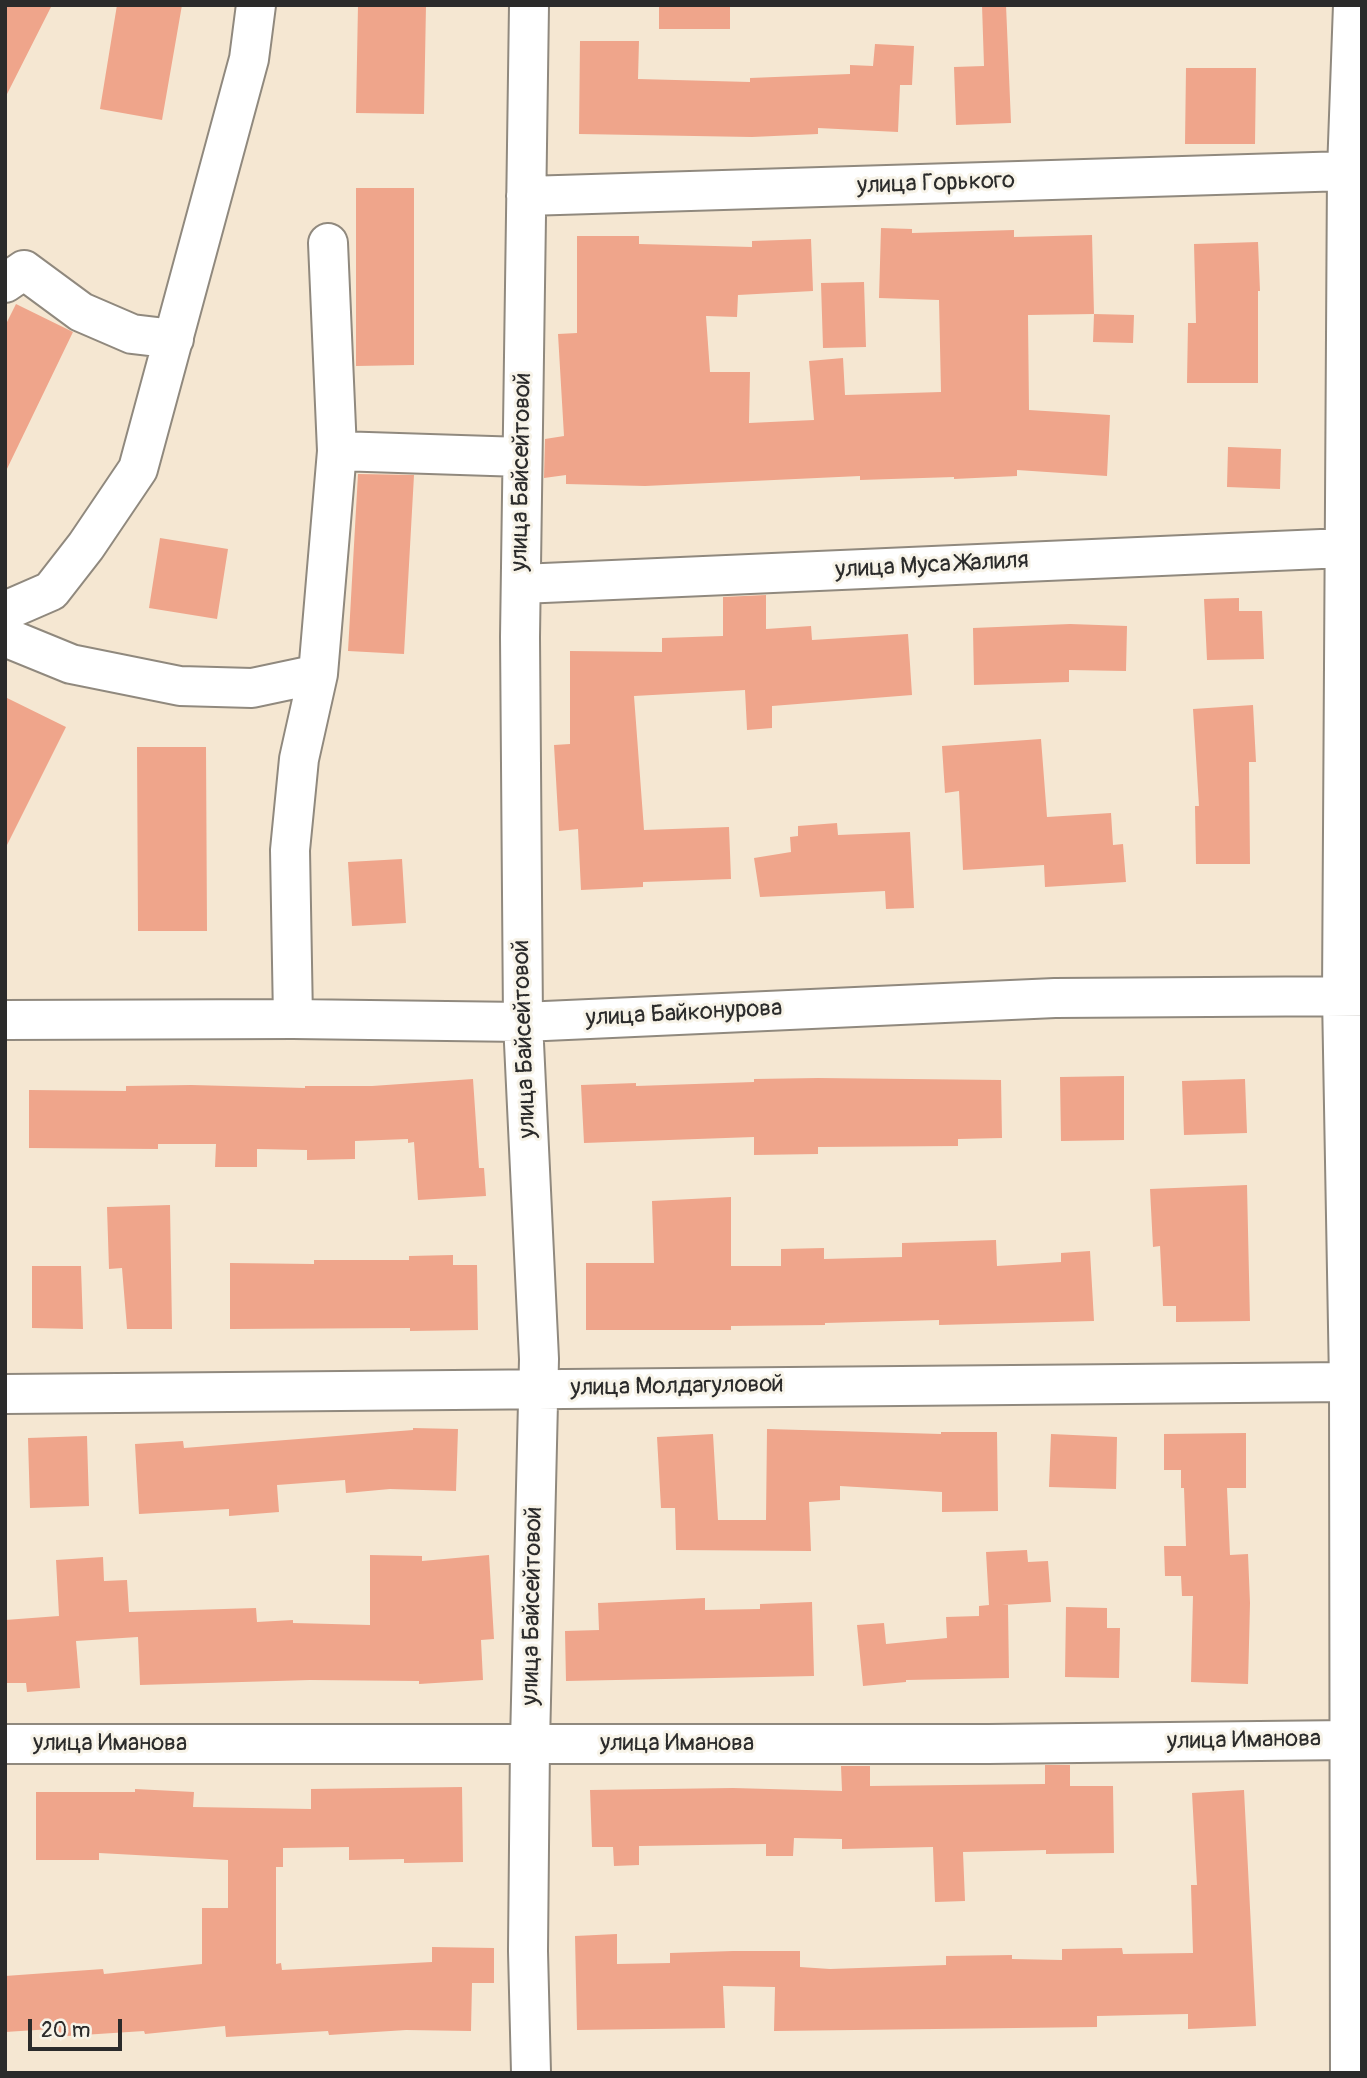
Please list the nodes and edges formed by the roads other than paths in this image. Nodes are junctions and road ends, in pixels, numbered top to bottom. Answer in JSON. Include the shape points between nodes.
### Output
{"nodes":[{"id":1,"x":256,"y":5,"type":"edge"},
{"id":2,"x":529,"y":5,"type":"edge"},
{"id":3,"x":1353,"y":5,"type":"edge"},
{"id":4,"x":1347,"y":171,"type":"junction"},
{"id":5,"x":526,"y":197,"type":"junction"},
{"id":6,"x":328,"y":243,"type":"dead end"},
{"id":7,"x":12,"y":271,"type":"edge"},
{"id":8,"x":174,"y":340,"type":"junction"},
{"id":9,"x":337,"y":451,"type":"junction"},
{"id":10,"x":522,"y":457,"type":"junction"},
{"id":11,"x":1343,"y":548,"type":"junction"},
{"id":12,"x":521,"y":584,"type":"junction"},
{"id":13,"x":5,"y":611,"type":"edge"},
{"id":14,"x":5,"y":637,"type":"edge"},
{"id":15,"x":318,"y":674,"type":"junction"},
{"id":16,"x":1352,"y":996,"type":"edge"},
{"id":17,"x":293,"y":1019,"type":"junction"},
{"id":18,"x":5,"y":1020,"type":"edge"},
{"id":19,"x":523,"y":1022,"type":"junction"},
{"id":20,"x":1349,"y":1382,"type":"junction"},
{"id":21,"x":537,"y":1388,"type":"junction"},
{"id":22,"x":5,"y":1394,"type":"edge"},
{"id":23,"x":1350,"y":1740,"type":"junction"},
{"id":24,"x":5,"y":1744,"type":"edge"},
{"id":25,"x":530,"y":1744,"type":"junction"},
{"id":26,"x":531,"y":2073,"type":"edge"},
{"id":27,"x":1350,"y":2073,"type":"edge"}],
"edges":[{"from":1,"to":8,"type":"street","via":[[248,59]]},
{"from":2,"to":5,"type":"street","name":"улица Байсейтовой"},
{"from":3,"to":4,"type":"street"},
{"from":4,"to":5,"type":"street","name":"улица Горького"},
{"from":4,"to":11,"type":"street"},
{"from":5,"to":10,"type":"street","name":"улица Байсейтовой"},
{"from":6,"to":9,"type":"street"},
{"from":7,"to":8,"type":"street","via":[[81,312],[132,334]]},
{"from":8,"to":13,"type":"street","via":[[138,469],[51,591]]},
{"from":9,"to":10,"type":"street"},
{"from":9,"to":15,"type":"street"},
{"from":10,"to":12,"type":"street","name":"улица Байсейтовой"},
{"from":11,"to":12,"type":"street","name":"улица Муса Жалиля"},
{"from":11,"to":16,"type":"street"},
{"from":12,"to":19,"type":"street","name":"улица Байсейтовой"},
{"from":14,"to":15,"type":"street","via":[[71,664],[180,686],[253,688]]},
{"from":15,"to":17,"type":"street","via":[[299,759],[290,850]]},
{"from":16,"to":19,"type":"street","name":"улица Байконурова","via":[[1055,998]]},
{"from":16,"to":20,"type":"street"},
{"from":17,"to":18,"type":"street","name":"улица Байконурова"},
{"from":17,"to":19,"type":"street","name":"улица Байконурова"},
{"from":19,"to":21,"type":"street","name":"улица Байсейтовой"},
{"from":20,"to":21,"type":"street","name":"улица Молдагуловой"},
{"from":20,"to":23,"type":"street"},
{"from":21,"to":22,"type":"street","name":"улица Молдагуловой"},
{"from":21,"to":25,"type":"street","name":"улица Байсейтовой"},
{"from":23,"to":25,"type":"street","name":"улица Иманова"},
{"from":23,"to":27,"type":"street"},
{"from":24,"to":25,"type":"street","name":"улица Иманова"},
{"from":25,"to":26,"type":"street","name":"улица Байсейтовой"}]}
